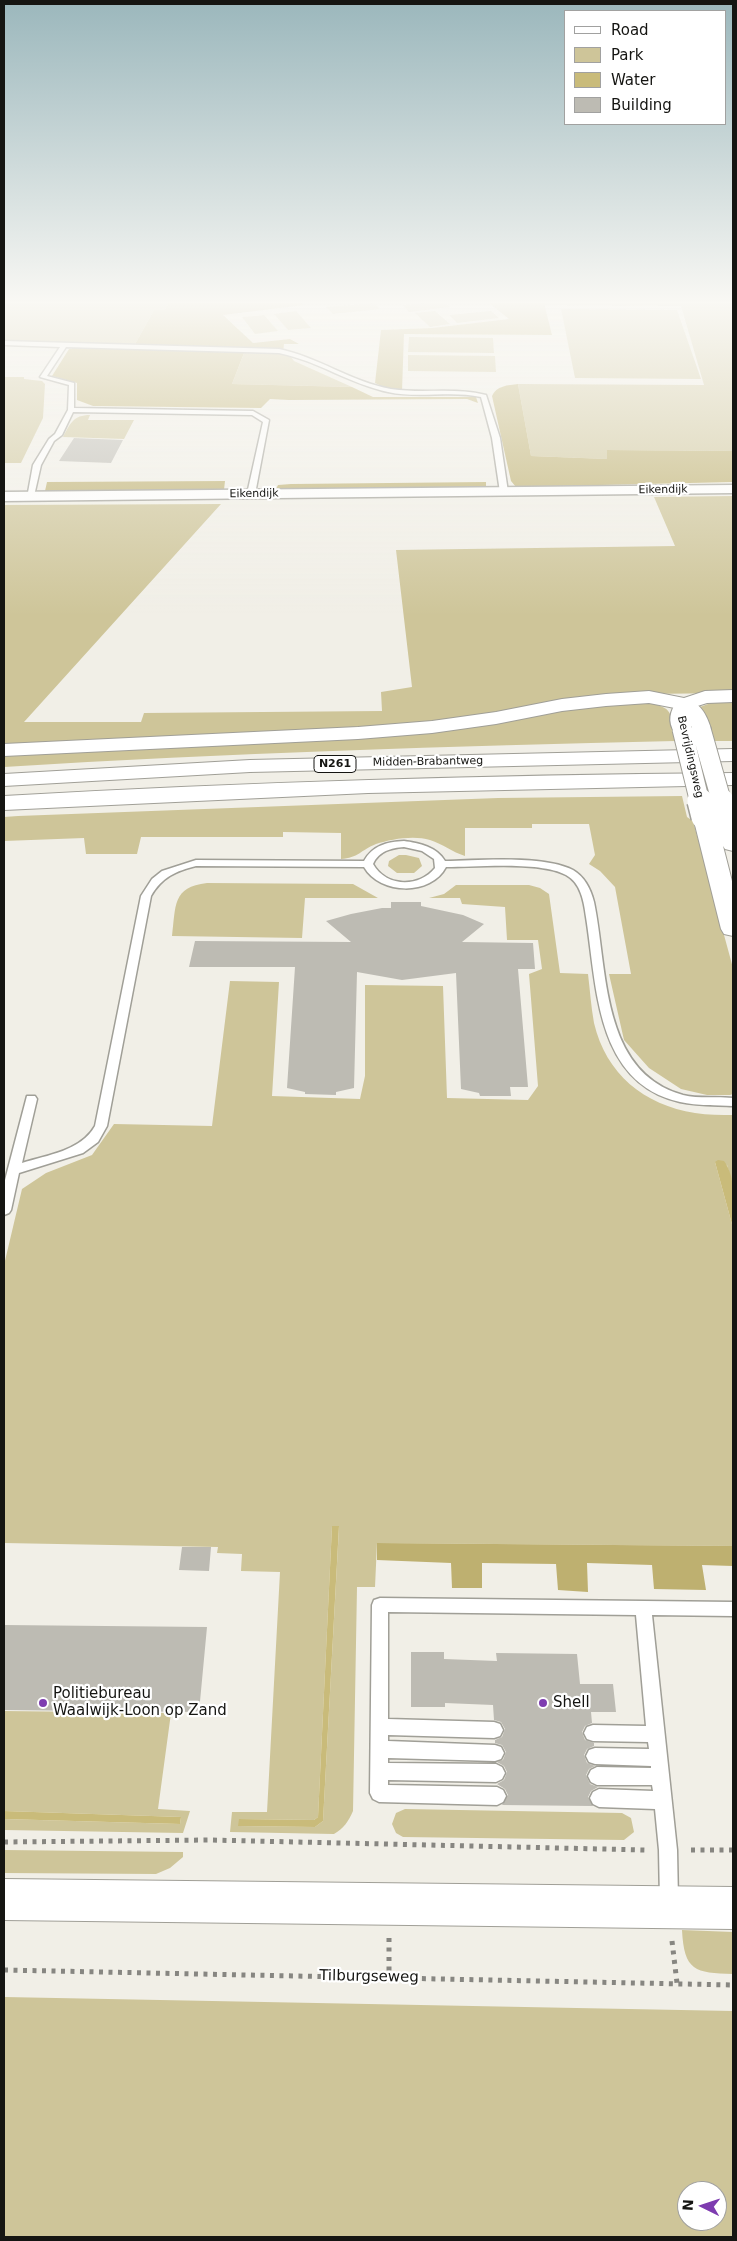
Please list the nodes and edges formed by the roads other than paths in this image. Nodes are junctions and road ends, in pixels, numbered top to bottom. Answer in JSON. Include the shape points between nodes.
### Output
{"nodes":[{"id":1,"x":487,"y":408,"type":"edge"},
{"id":2,"x":71,"y":410,"type":"joint"},
{"id":3,"x":733,"y":489,"type":"edge"},
{"id":4,"x":504,"y":492,"type":"junction"},
{"id":5,"x":251,"y":494,"type":"junction"},
{"id":6,"x":30,"y":496,"type":"junction"},
{"id":7,"x":4,"y":497,"type":"edge"},
{"id":8,"x":733,"y":696,"type":"edge"},
{"id":9,"x":685,"y":704,"type":"junction"},
{"id":10,"x":4,"y":750,"type":"edge"},
{"id":11,"x":733,"y":755,"type":"edge"},
{"id":12,"x":733,"y":779,"type":"edge"},
{"id":13,"x":4,"y":780,"type":"edge"},
{"id":14,"x":604,"y":780,"type":"junction"},
{"id":15,"x":733,"y":794,"type":"edge"},
{"id":16,"x":4,"y":803,"type":"edge"},
{"id":17,"x":715,"y":818,"type":"junction"},
{"id":18,"x":733,"y":844,"type":"edge"},
{"id":19,"x":368,"y":864,"type":"junction"},
{"id":20,"x":440,"y":864,"type":"junction"},
{"id":21,"x":733,"y":929,"type":"edge"},
{"id":22,"x":31,"y":1099,"type":"dead end"},
{"id":23,"x":733,"y":1102,"type":"edge"},
{"id":24,"x":14,"y":1170,"type":"junction"},
{"id":25,"x":4,"y":1210,"type":"edge"},
{"id":26,"x":643,"y":1608,"type":"junction"},
{"id":27,"x":733,"y":1609,"type":"edge"},
{"id":28,"x":379,"y":1727,"type":"junction"},
{"id":29,"x":494,"y":1730,"type":"dead end"},
{"id":30,"x":593,"y":1733,"type":"dead end"},
{"id":31,"x":656,"y":1734,"type":"junction"},
{"id":32,"x":379,"y":1749,"type":"junction"},
{"id":33,"x":495,"y":1753,"type":"dead end"},
{"id":34,"x":595,"y":1756,"type":"dead end"},
{"id":35,"x":658,"y":1758,"type":"junction"},
{"id":36,"x":379,"y":1771,"type":"junction"},
{"id":37,"x":496,"y":1773,"type":"dead end"},
{"id":38,"x":597,"y":1776,"type":"dead end"},
{"id":39,"x":660,"y":1777,"type":"junction"},
{"id":40,"x":498,"y":1796,"type":"dead end"},
{"id":41,"x":599,"y":1798,"type":"dead end"},
{"id":42,"x":663,"y":1800,"type":"junction"},
{"id":43,"x":4,"y":1899,"type":"edge"},
{"id":44,"x":669,"y":1908,"type":"junction"},
{"id":45,"x":733,"y":1908,"type":"edge"}],
"edges":[{"from":1,"to":4,"type":"lane","via":[[496,438]]},
{"from":2,"to":5,"type":"lane","via":[[253,413],[267,421]]},
{"from":2,"to":6,"type":"lane","via":[[37,464]]},
{"from":3,"to":4,"type":"street","name":"Eikendijk"},
{"from":4,"to":5,"type":"street","name":"Eikendijk"},
{"from":5,"to":6,"type":"street","name":"Eikendijk"},
{"from":6,"to":7,"type":"street","name":"Eikendijk"},
{"from":8,"to":9,"type":"main road","via":[[705,697]]},
{"from":9,"to":10,"type":"main road","via":[[649,697],[562,705],[496,718],[403,730]]},
{"from":9,"to":17,"type":"main road","name":"Bevrijdingsweg","bridge":true,"via":[[679,717],[692,728]]},
{"from":11,"to":13,"type":"main road","name":"Midden-Brabantweg","number":"N261","via":[[250,766]]},
{"from":12,"to":14,"type":"main road","name":"Midden-Brabantweg","number":"N261"},
{"from":14,"to":15,"type":"main road","number":"N261","via":[[684,793]]},
{"from":14,"to":16,"type":"main road","name":"Midden-Brabantweg","number":"N261","via":[[245,791]]},
{"from":17,"to":18,"type":"main road","name":"Bevrijdingsweg"},
{"from":17,"to":21,"type":"main road","name":"Bevrijdingsweg"},
{"from":19,"to":20,"type":"lane","via":[[375,852],[383,847],[404,844],[433,852]]},
{"from":19,"to":20,"type":"lane","via":[[375,876],[383,881],[405,885],[426,881],[439,870]]},
{"from":19,"to":24,"type":"lane","via":[[196,863],[171,869],[153,882],[146,896],[101,1126],[94,1139],[78,1150]]},
{"from":20,"to":23,"type":"lane","via":[[532,865],[556,868],[575,875],[587,891],[605,1007],[613,1038],[625,1061],[658,1090],[681,1098]]},
{"from":22,"to":24,"type":"lane"},
{"from":24,"to":25,"type":"lane"},
{"from":26,"to":27,"type":"lane"},
{"from":26,"to":28,"type":"lane","via":[[380,1605]]},
{"from":26,"to":31,"type":"lane"},
{"from":28,"to":29,"type":"lane"},
{"from":28,"to":32,"type":"lane"},
{"from":30,"to":31,"type":"lane"},
{"from":31,"to":35,"type":"lane"},
{"from":32,"to":33,"type":"lane"},
{"from":32,"to":36,"type":"lane"},
{"from":34,"to":35,"type":"lane"},
{"from":35,"to":39,"type":"lane"},
{"from":36,"to":37,"type":"lane"},
{"from":36,"to":40,"type":"lane","via":[[379,1793]]},
{"from":38,"to":39,"type":"lane"},
{"from":39,"to":42,"type":"lane"},
{"from":41,"to":42,"type":"lane"},
{"from":42,"to":44,"type":"lane"},
{"from":43,"to":44,"type":"main road"},
{"from":44,"to":45,"type":"main road"}]}
